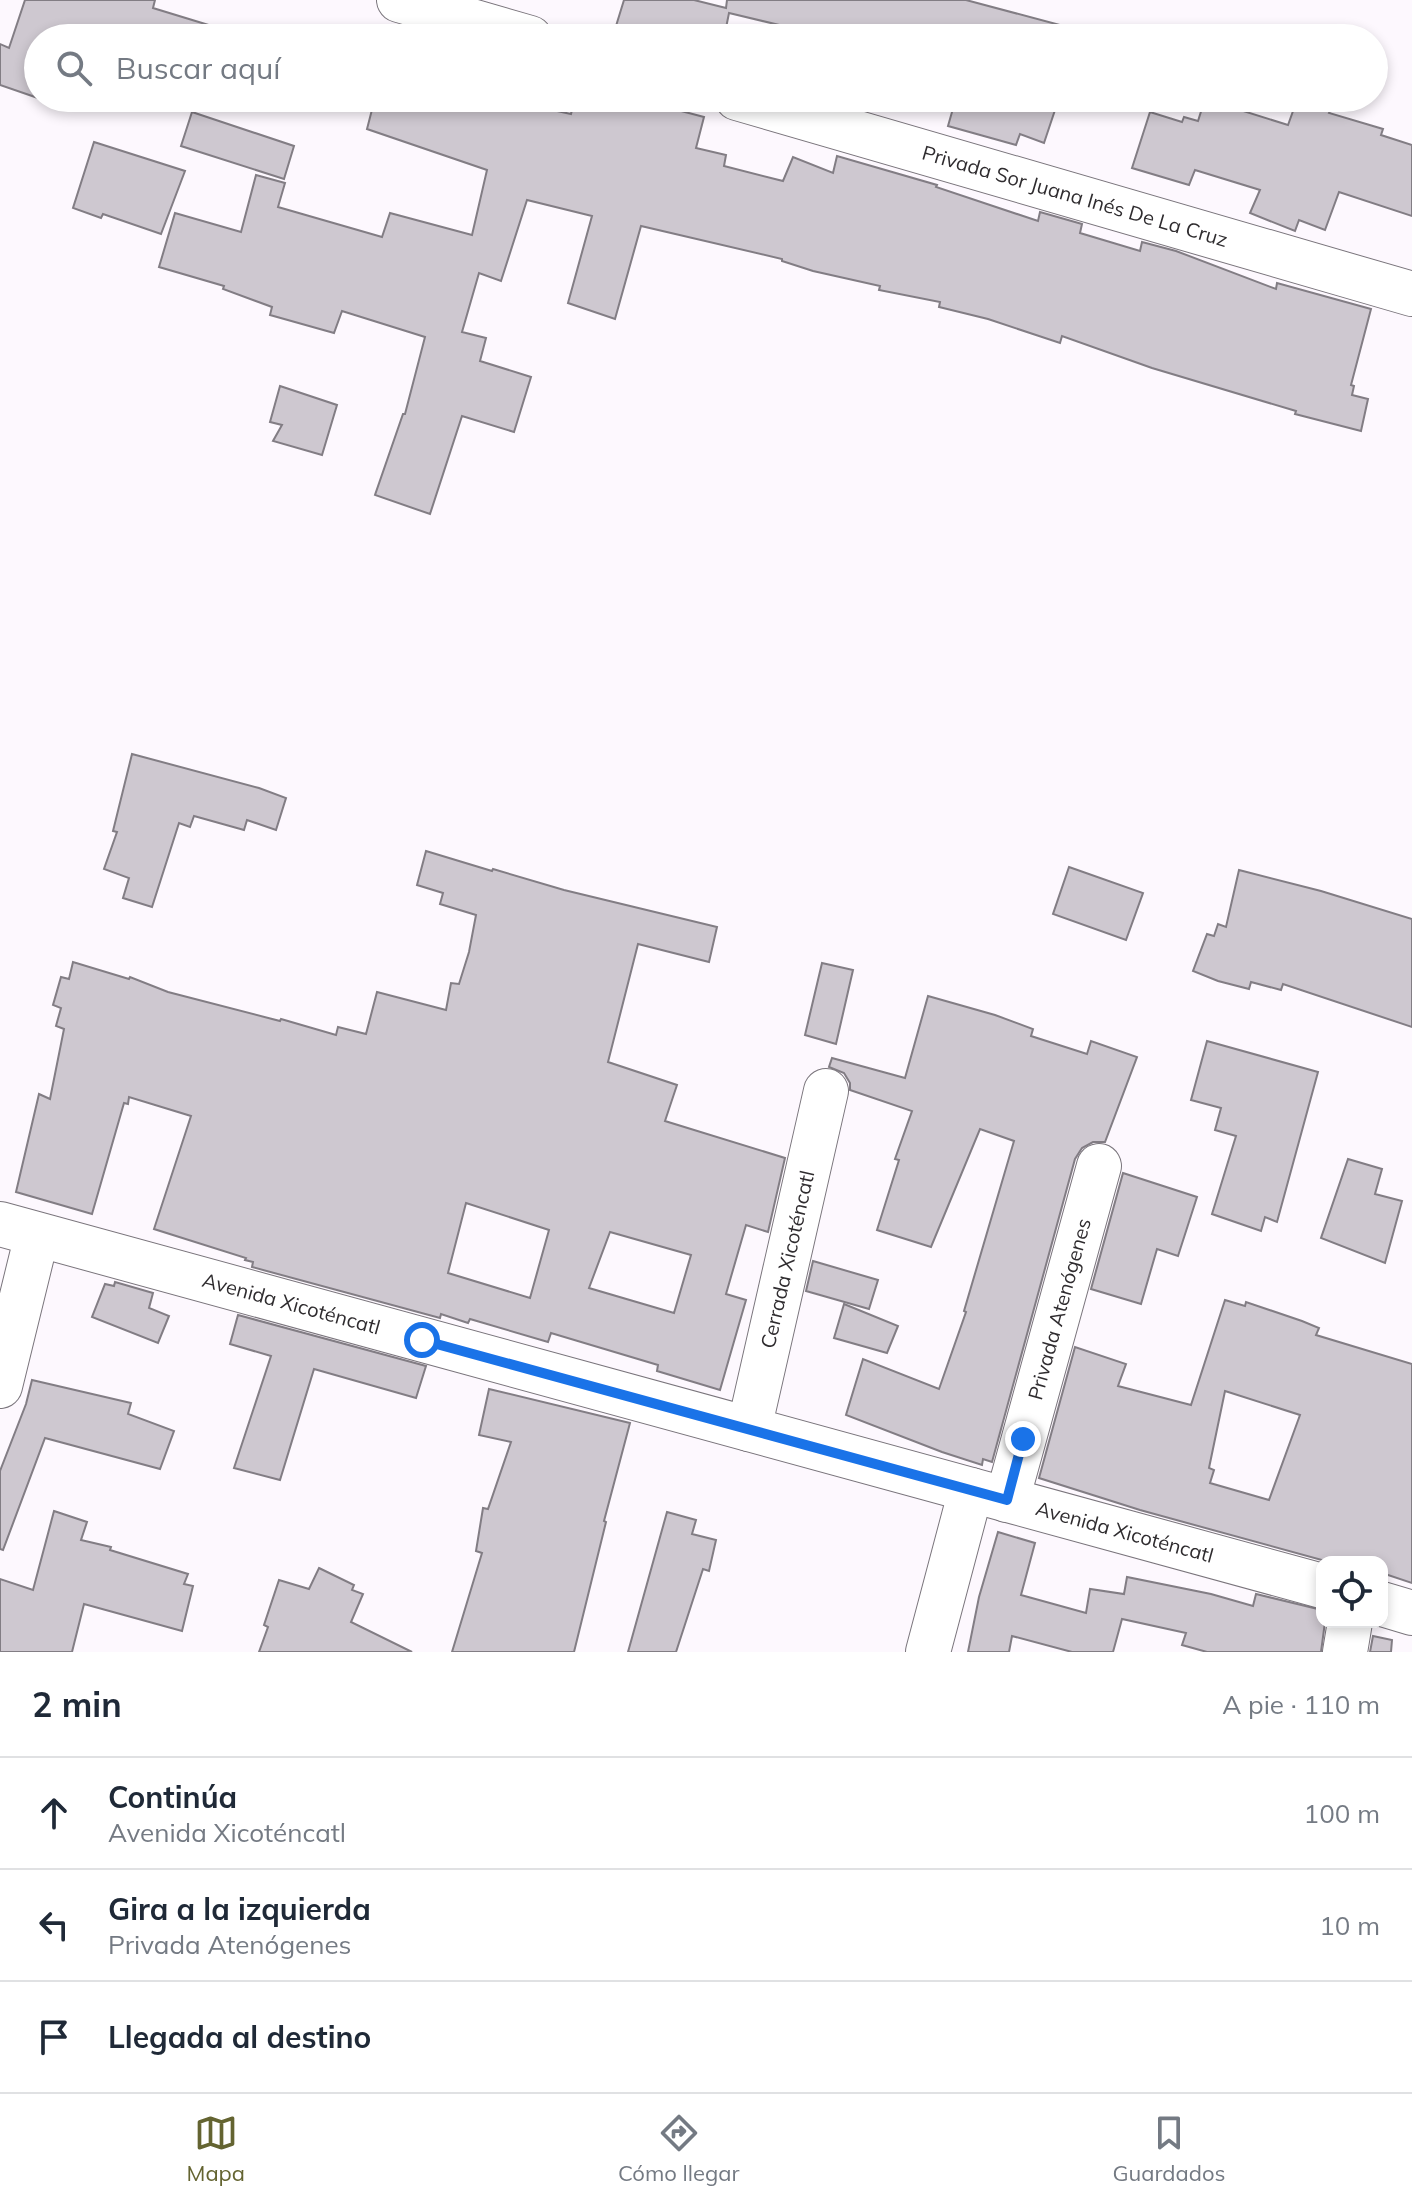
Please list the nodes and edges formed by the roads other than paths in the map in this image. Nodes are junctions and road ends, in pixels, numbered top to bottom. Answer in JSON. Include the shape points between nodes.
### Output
{"nodes":[{"id":1,"x":399,"y":0,"type":"edge"},
{"id":2,"x":482,"y":24,"type":"edge"},
{"id":3,"x":785,"y":112,"type":"edge"},
{"id":4,"x":1412,"y":294,"type":"edge"},
{"id":5,"x":826,"y":1091,"type":"dead end"},
{"id":6,"x":1099,"y":1166,"type":"dead end"},
{"id":7,"x":18,"y":1230,"type":"edge"},
{"id":8,"x":0,"y":1386,"type":"edge"},
{"id":9,"x":749,"y":1429,"type":"junction"},
{"id":10,"x":989,"y":1495,"type":"junction"},
{"id":11,"x":1316,"y":1584,"type":"edge"},
{"id":12,"x":1388,"y":1606,"type":"edge"},
{"id":13,"x":1412,"y":1613,"type":"edge"},
{"id":14,"x":1349,"y":1628,"type":"edge"},
{"id":15,"x":928,"y":1652,"type":"edge"},
{"id":16,"x":1345,"y":1652,"type":"edge"}],
"edges":[{"from":1,"to":2,"type":"street"},
{"from":3,"to":4,"type":"street","name":"Privada Sor Juana Inés De La Cruz"},
{"from":5,"to":9,"type":"street","name":"Cerrada Xicoténcatl"},
{"from":6,"to":10,"type":"street","name":"Privada Atenógenes"},
{"from":7,"to":8,"type":"street"},
{"from":7,"to":9,"type":"street","name":"Avenida Xicoténcatl"},
{"from":9,"to":10,"type":"street","name":"Avenida Xicoténcatl"},
{"from":10,"to":11,"type":"street","name":"Avenida Xicoténcatl"},
{"from":10,"to":15,"type":"street","name":"Privada Atenógenes"},
{"from":12,"to":13,"type":"street"},
{"from":14,"to":16,"type":"street"}]}
